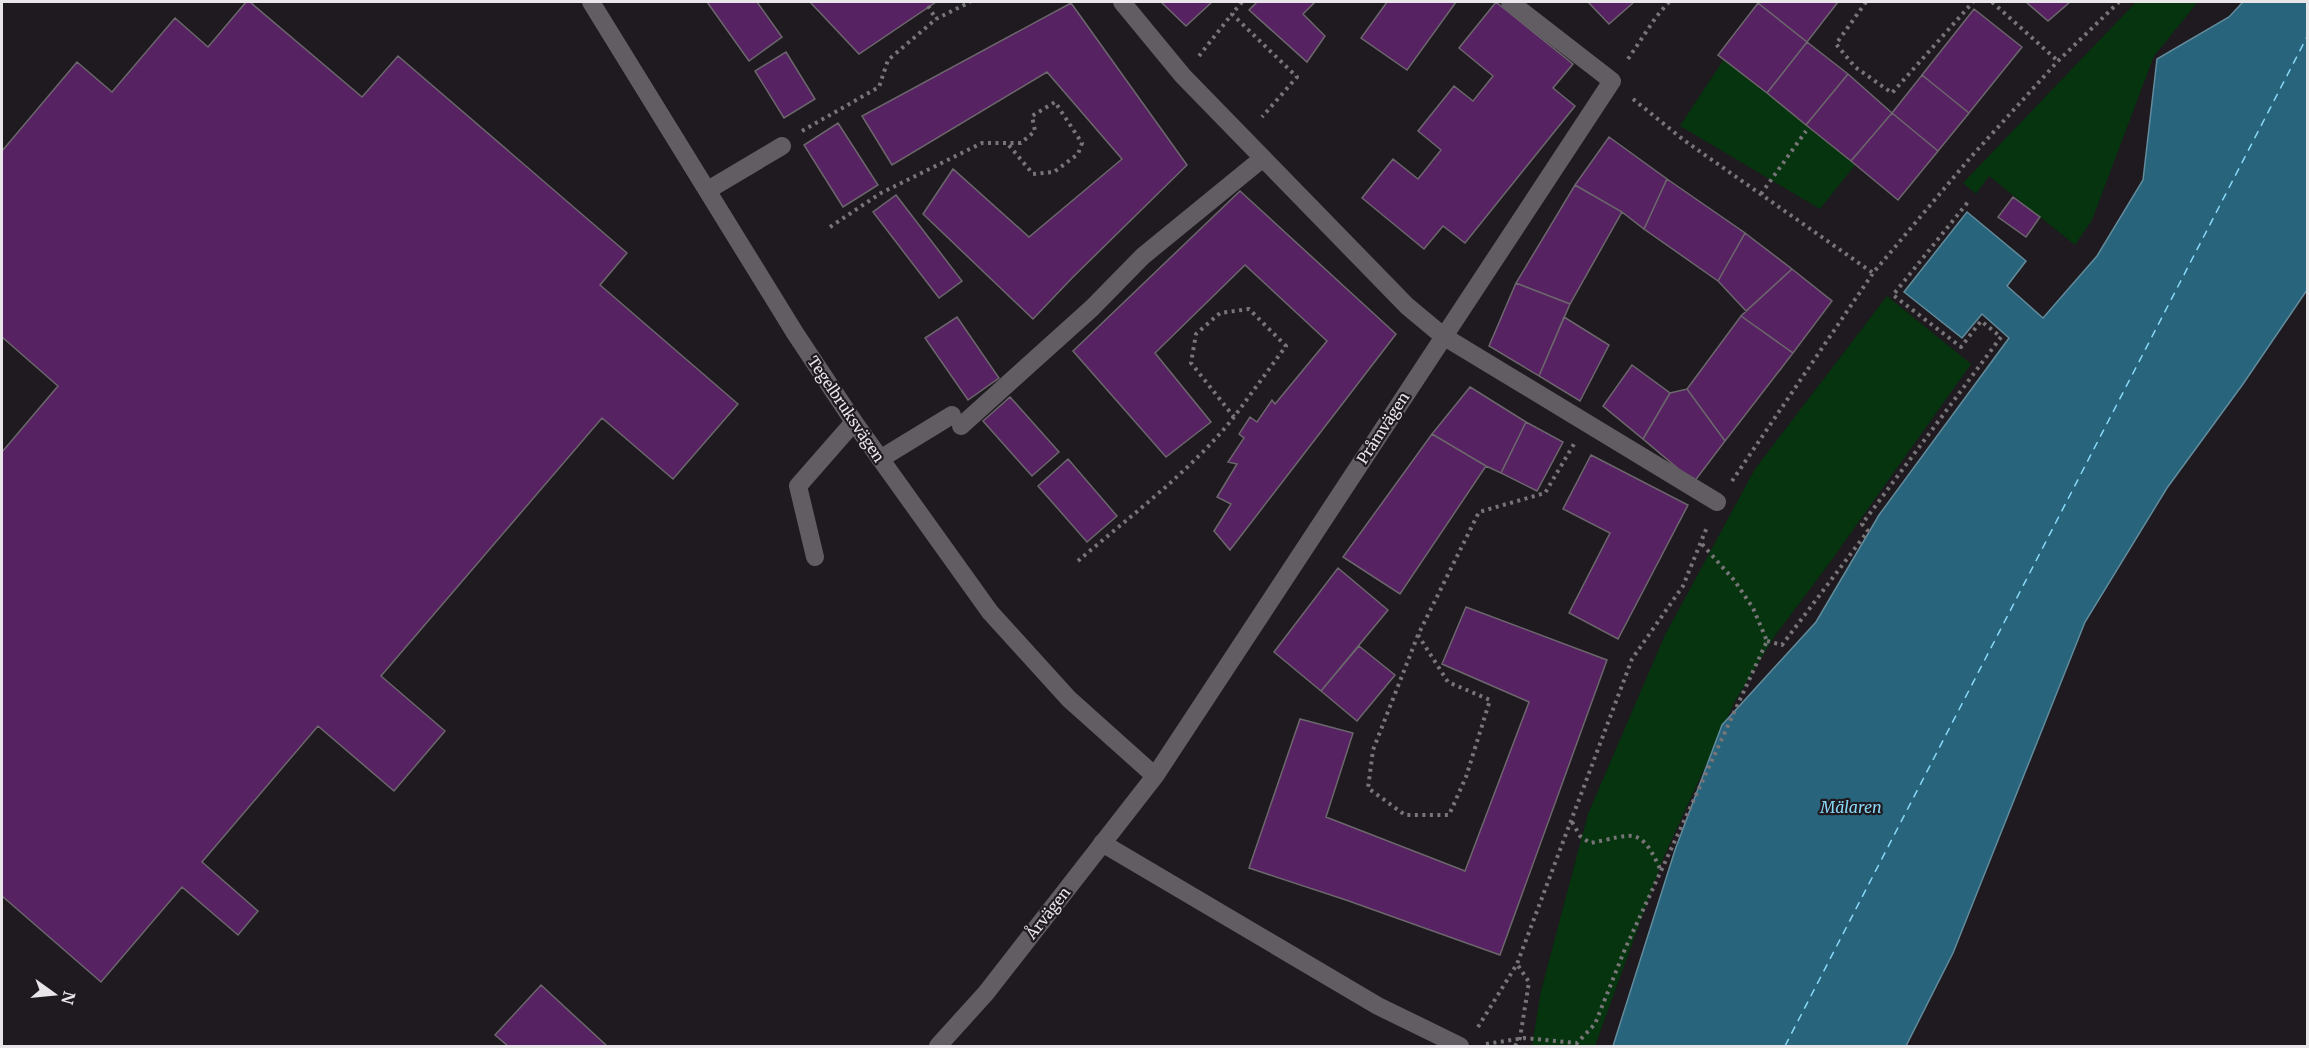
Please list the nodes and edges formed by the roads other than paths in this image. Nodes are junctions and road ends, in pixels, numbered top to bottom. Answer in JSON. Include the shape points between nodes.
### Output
{"nodes":[{"id":1,"x":591,"y":2,"type":"edge"},
{"id":2,"x":1122,"y":2,"type":"edge"},
{"id":3,"x":1509,"y":2,"type":"edge"},
{"id":4,"x":782,"y":146,"type":"road end"},
{"id":5,"x":1263,"y":158,"type":"junction"},
{"id":6,"x":708,"y":190,"type":"junction"},
{"id":7,"x":1443,"y":336,"type":"junction"},
{"id":8,"x":854,"y":422,"type":"junction"},
{"id":9,"x":880,"y":459,"type":"junction"},
{"id":10,"x":1717,"y":502,"type":"road end"},
{"id":11,"x":815,"y":557,"type":"dead end"},
{"id":12,"x":1155,"y":776,"type":"junction"},
{"id":13,"x":1102,"y":843,"type":"junction"},
{"id":14,"x":938,"y":1047,"type":"edge"},
{"id":15,"x":1460,"y":1047,"type":"edge"}],
"edges":[{"from":1,"to":6,"type":"street","name":"Tegelbruksvägen"},
{"from":2,"to":5,"type":"street","via":[[1183,76]]},
{"from":3,"to":7,"type":"street","name":"Pråmvägen","via":[[1611,81]]},
{"from":4,"to":6,"type":"street"},
{"from":5,"to":7,"type":"street","via":[[1407,306]]},
{"from":5,"to":9,"type":"street","via":[[1143,256],[1092,308],[956,421]]},
{"from":6,"to":8,"type":"street","name":"Tegelbruksvägen"},
{"from":7,"to":10,"type":"street"},
{"from":7,"to":12,"type":"street","name":"Pråmvägen"},
{"from":8,"to":9,"type":"street","name":"Tegelbruksvägen"},
{"from":8,"to":11,"type":"street","via":[[798,486]]},
{"from":9,"to":12,"type":"street","name":"Tegelbruksvägen","via":[[990,612],[1069,699]]},
{"from":12,"to":13,"type":"street","name":"Årvägen"},
{"from":13,"to":14,"type":"street","name":"Årvägen","via":[[986,993]]},
{"from":13,"to":15,"type":"street","via":[[1378,1006]]}]}
